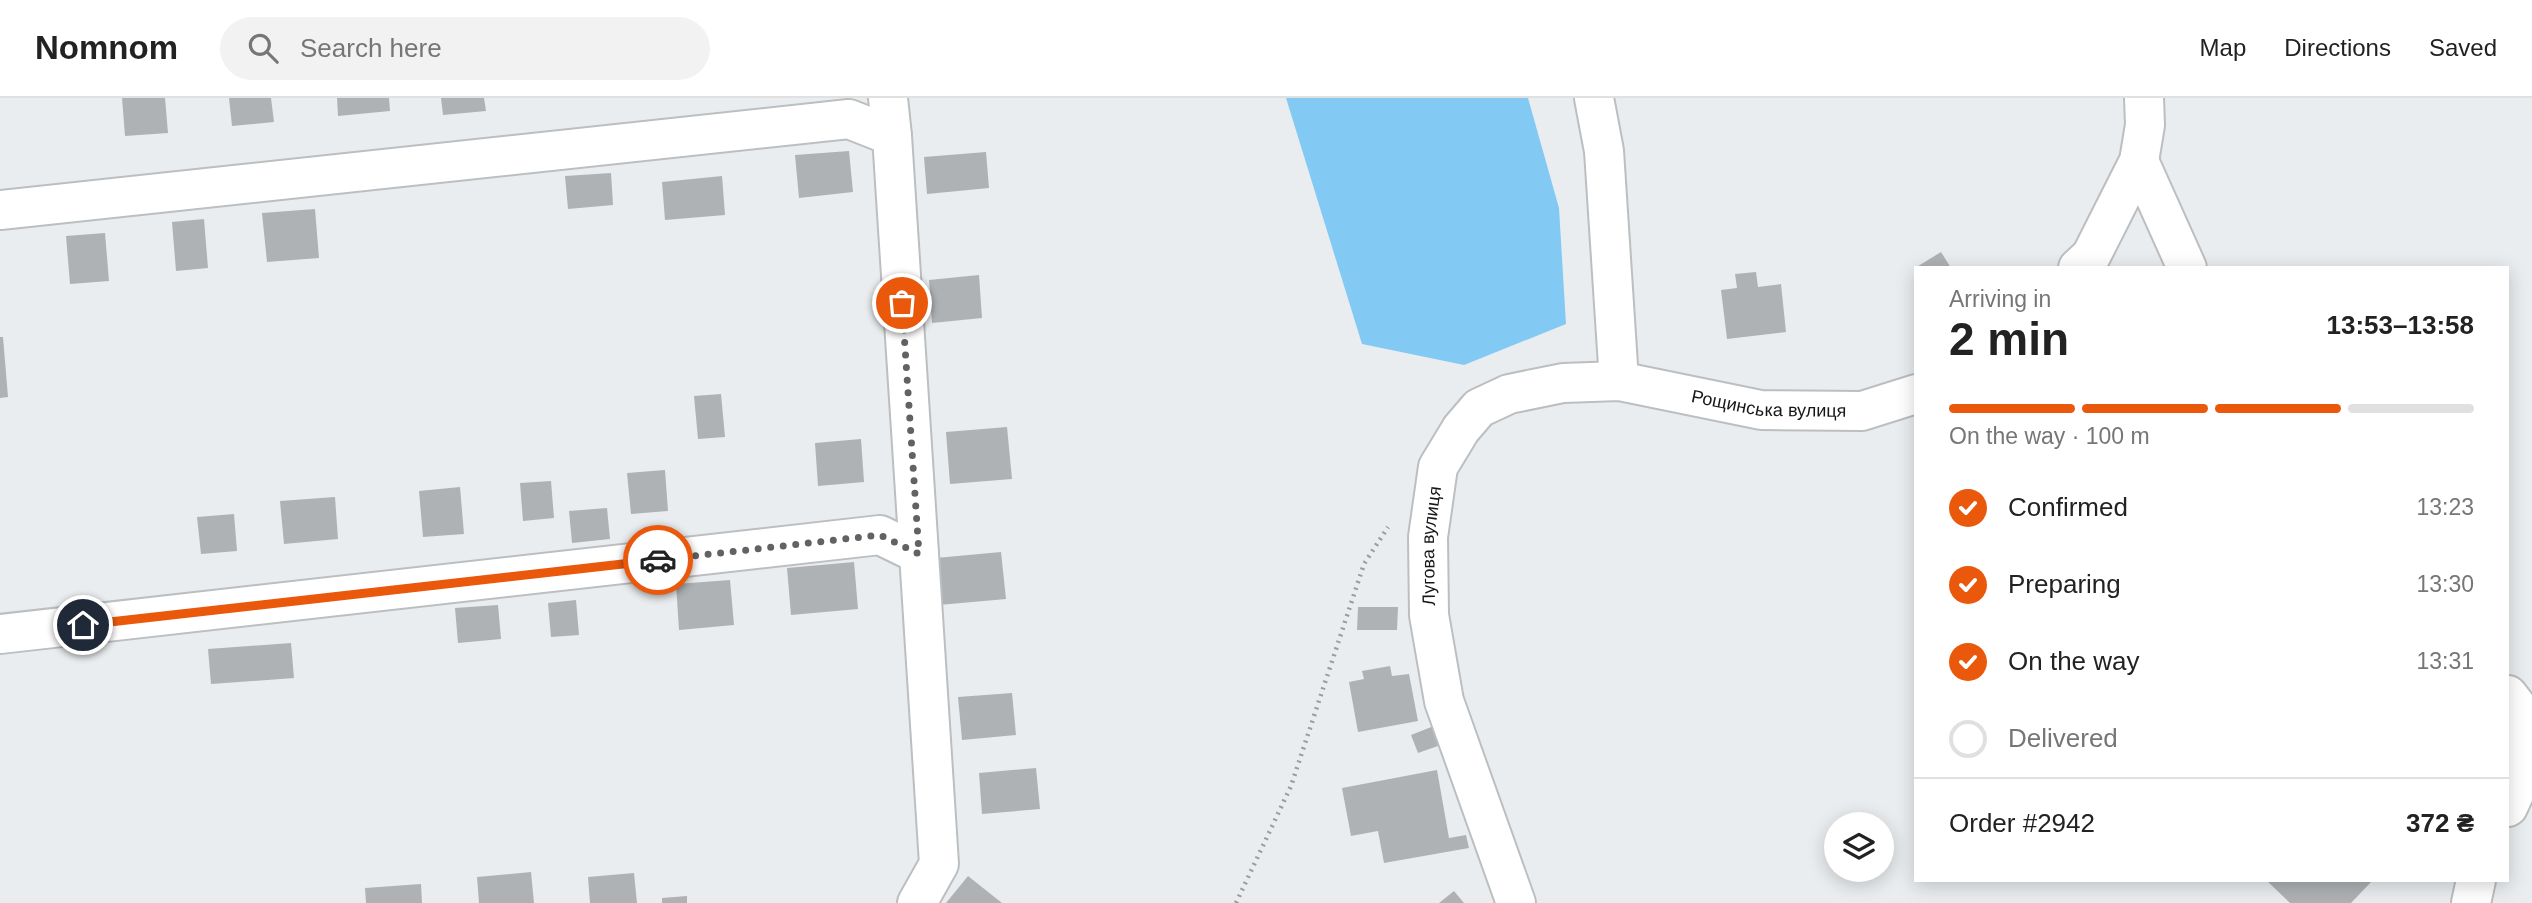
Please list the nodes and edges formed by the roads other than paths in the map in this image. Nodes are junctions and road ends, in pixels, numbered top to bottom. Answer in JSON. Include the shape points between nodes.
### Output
{"nodes":[{"id":1,"x":888,"y":98,"type":"edge"},
{"id":2,"x":1594,"y":98,"type":"edge"},
{"id":3,"x":2144,"y":98,"type":"edge"},
{"id":4,"x":892,"y":136,"type":"junction"},
{"id":5,"x":2139,"y":161,"type":"junction"},
{"id":6,"x":0,"y":210,"type":"edge"},
{"id":7,"x":2080,"y":266,"type":"edge"},
{"id":8,"x":2186,"y":266,"type":"edge"},
{"id":9,"x":1619,"y":381,"type":"junction"},
{"id":10,"x":1914,"y":395,"type":"edge"},
{"id":11,"x":919,"y":554,"type":"junction"},
{"id":12,"x":0,"y":634,"type":"edge"},
{"id":13,"x":2509,"y":696,"type":"edge"},
{"id":14,"x":2509,"y":805,"type":"edge"},
{"id":15,"x":2476,"y":882,"type":"edge"},
{"id":16,"x":917,"y":903,"type":"edge"},
{"id":17,"x":1516,"y":903,"type":"edge"},
{"id":18,"x":2471,"y":903,"type":"edge"}],
"edges":[{"from":1,"to":4,"type":"street"},
{"from":2,"to":9,"type":"street","via":[[1604,151]]},
{"from":3,"to":5,"type":"street"},
{"from":4,"to":6,"type":"street","via":[[849,118]]},
{"from":4,"to":11,"type":"street"},
{"from":5,"to":7,"type":"street","via":[[2091,256]]},
{"from":5,"to":8,"type":"street"},
{"from":9,"to":10,"type":"street","name":"Рощинська вулиця","via":[[1761,410],[1862,411]]},
{"from":9,"to":17,"type":"street","name":"Лугова вулиця","via":[[1550,386],[1509,394],[1479,408],[1438,467],[1428,537],[1429,615],[1444,701]]},
{"from":11,"to":12,"type":"street","via":[[880,535]]},
{"from":11,"to":16,"type":"street","via":[[939,864]]},
{"from":13,"to":14,"type":"street","via":[[2526,719],[2531,741],[2527,768]]},
{"from":15,"to":18,"type":"street"}]}
